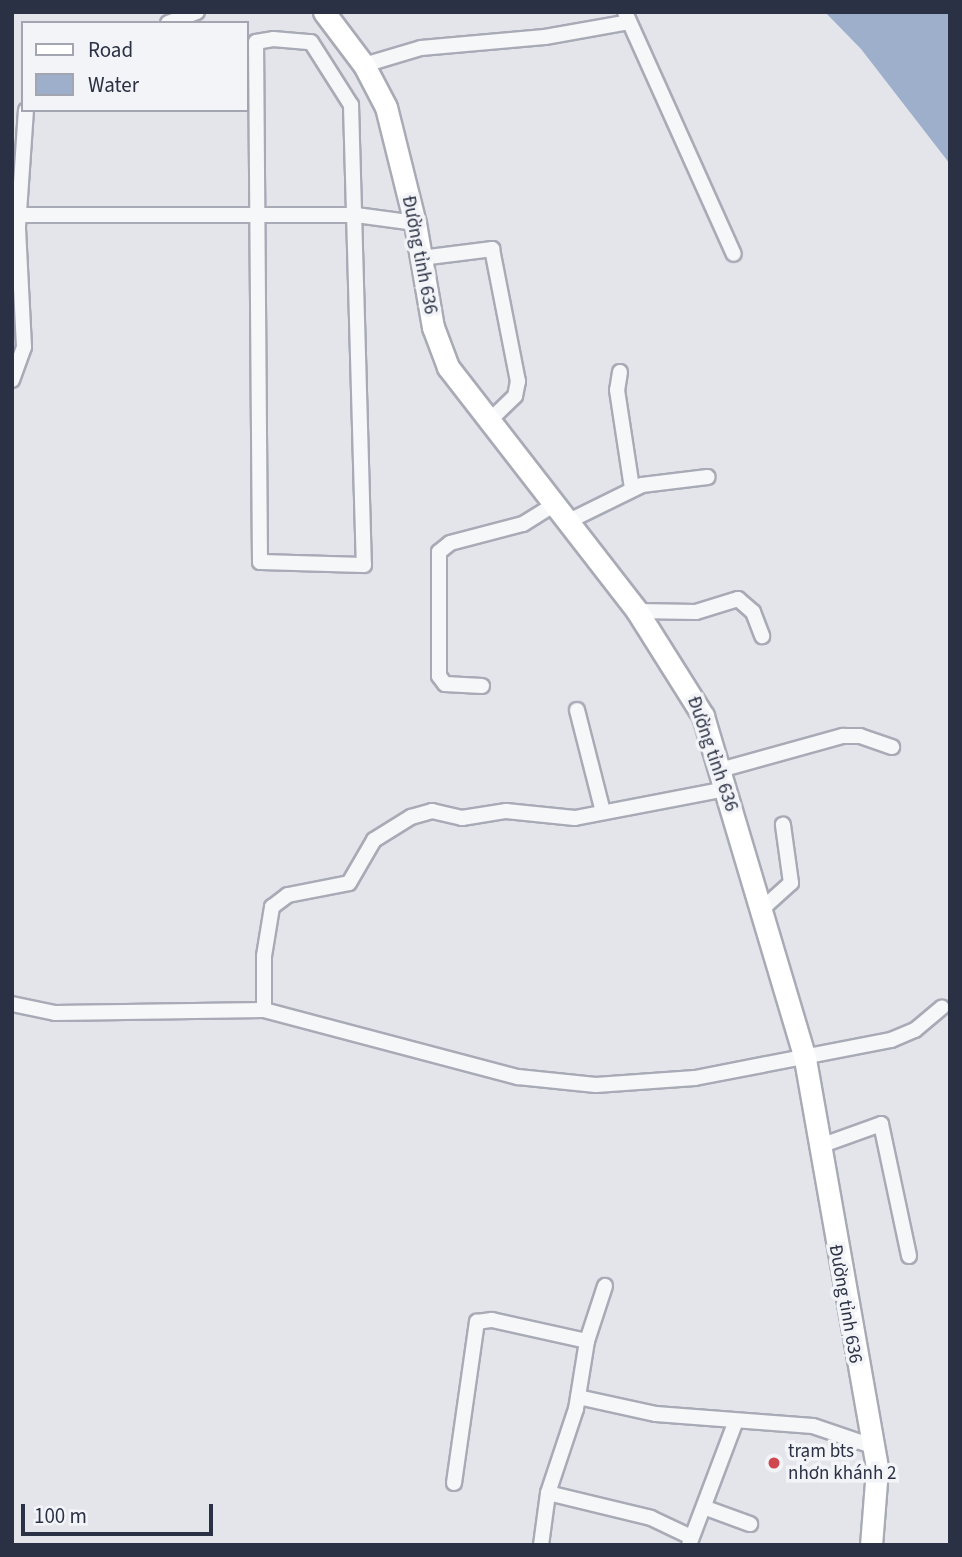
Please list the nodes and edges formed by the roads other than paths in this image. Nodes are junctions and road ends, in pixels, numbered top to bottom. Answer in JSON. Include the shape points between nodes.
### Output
{"nodes":[{"id":1,"x":197,"y":12,"type":"edge"},
{"id":2,"x":324,"y":12,"type":"edge"},
{"id":3,"x":627,"y":17,"type":"edge"},
{"id":4,"x":173,"y":21,"type":"edge"},
{"id":5,"x":364,"y":65,"type":"junction"},
{"id":6,"x":26,"y":112,"type":"edge"},
{"id":7,"x":16,"y":215,"type":"edge"},
{"id":8,"x":256,"y":215,"type":"junction"},
{"id":9,"x":356,"y":215,"type":"junction"},
{"id":10,"x":415,"y":223,"type":"junction"},
{"id":11,"x":734,"y":254,"type":"dead end"},
{"id":12,"x":421,"y":258,"type":"junction"},
{"id":13,"x":620,"y":372,"type":"dead end"},
{"id":14,"x":12,"y":380,"type":"edge"},
{"id":15,"x":489,"y":421,"type":"junction"},
{"id":16,"x":708,"y":477,"type":"dead end"},
{"id":17,"x":632,"y":488,"type":"junction"},
{"id":18,"x":555,"y":503,"type":"junction"},
{"id":19,"x":571,"y":520,"type":"junction"},
{"id":20,"x":638,"y":611,"type":"junction"},
{"id":21,"x":762,"y":636,"type":"dead end"},
{"id":22,"x":482,"y":686,"type":"dead end"},
{"id":23,"x":578,"y":710,"type":"dead end"},
{"id":24,"x":892,"y":747,"type":"dead end"},
{"id":25,"x":723,"y":779,"type":"junction"},
{"id":26,"x":603,"y":812,"type":"junction"},
{"id":27,"x":783,"y":825,"type":"dead end"},
{"id":28,"x":762,"y":909,"type":"junction"},
{"id":29,"x":12,"y":1004,"type":"edge"},
{"id":30,"x":942,"y":1007,"type":"dead end"},
{"id":31,"x":264,"y":1010,"type":"junction"},
{"id":32,"x":805,"y":1059,"type":"junction"},
{"id":33,"x":820,"y":1146,"type":"junction"},
{"id":34,"x":909,"y":1256,"type":"dead end"},
{"id":35,"x":606,"y":1286,"type":"dead end"},
{"id":36,"x":587,"y":1341,"type":"junction"},
{"id":37,"x":578,"y":1397,"type":"junction"},
{"id":38,"x":735,"y":1423,"type":"junction"},
{"id":39,"x":872,"y":1446,"type":"junction"},
{"id":40,"x":454,"y":1483,"type":"dead end"},
{"id":41,"x":548,"y":1493,"type":"junction"},
{"id":42,"x":706,"y":1508,"type":"junction"},
{"id":43,"x":750,"y":1524,"type":"dead end"},
{"id":44,"x":690,"y":1541,"type":"edge"},
{"id":45,"x":541,"y":1545,"type":"edge"},
{"id":46,"x":871,"y":1545,"type":"edge"}],
"edges":[{"from":1,"to":4,"type":"street"},
{"from":2,"to":5,"type":"main road","name":"Đường tỉnh 636"},
{"from":3,"to":5,"type":"street","via":[[545,37],[421,48]]},
{"from":3,"to":11,"type":"street"},
{"from":5,"to":10,"type":"main road","name":"Đường tỉnh 636","via":[[386,107]]},
{"from":6,"to":7,"type":"street"},
{"from":7,"to":8,"type":"street"},
{"from":7,"to":14,"type":"street","via":[[24,347]]},
{"from":8,"to":9,"type":"street"},
{"from":8,"to":9,"type":"street","via":[[256,42],[273,39],[311,43],[351,105]]},
{"from":8,"to":9,"type":"street","via":[[260,562],[363,565]]},
{"from":9,"to":10,"type":"street"},
{"from":10,"to":12,"type":"main road","name":"Đường tỉnh 636"},
{"from":12,"to":15,"type":"main road","name":"Đường tỉnh 636","via":[[439,348]]},
{"from":12,"to":15,"type":"street","via":[[492,249],[518,381],[515,396]]},
{"from":13,"to":17,"type":"street","via":[[617,390]]},
{"from":15,"to":18,"type":"main road","name":"Đường tỉnh 636"},
{"from":16,"to":17,"type":"street"},
{"from":17,"to":19,"type":"street"},
{"from":18,"to":19,"type":"main road","name":"Đường tỉnh 636"},
{"from":18,"to":22,"type":"street","via":[[523,524],[450,543],[439,552],[439,676],[445,684]]},
{"from":19,"to":20,"type":"main road","name":"Đường tỉnh 636"},
{"from":20,"to":21,"type":"street","via":[[695,612],[738,600],[753,612]]},
{"from":20,"to":25,"type":"main road","name":"Đường tỉnh 636","via":[[692,694]]},
{"from":23,"to":26,"type":"street"},
{"from":24,"to":25,"type":"street","via":[[843,736]]},
{"from":25,"to":26,"type":"street"},
{"from":25,"to":28,"type":"main road","name":"Đường tỉnh 636"},
{"from":26,"to":31,"type":"street","via":[[575,818],[506,811],[462,818],[432,811],[411,817],[374,840],[349,883],[288,895],[272,907],[264,956]]},
{"from":27,"to":28,"type":"street","via":[[791,883]]},
{"from":28,"to":32,"type":"main road","name":"Đường tỉnh 636"},
{"from":29,"to":31,"type":"street","via":[[55,1013]]},
{"from":30,"to":32,"type":"street","via":[[915,1030],[891,1040]]},
{"from":31,"to":32,"type":"street","via":[[559,1083],[673,1081],[783,1057]]},
{"from":32,"to":33,"type":"main road","name":"Đường tỉnh 636"},
{"from":33,"to":34,"type":"street","via":[[881,1124]]},
{"from":33,"to":39,"type":"main road","name":"Đường tỉnh 636"},
{"from":35,"to":36,"type":"street"},
{"from":36,"to":37,"type":"street"},
{"from":36,"to":40,"type":"street","via":[[492,1320],[477,1322]]},
{"from":37,"to":38,"type":"street"},
{"from":37,"to":41,"type":"street"},
{"from":38,"to":39,"type":"street","via":[[813,1426]]},
{"from":38,"to":42,"type":"street"},
{"from":39,"to":46,"type":"main road","name":"Đường tỉnh 636","via":[[877,1485]]},
{"from":41,"to":44,"type":"street","via":[[651,1518]]},
{"from":41,"to":45,"type":"street"},
{"from":42,"to":43,"type":"street"},
{"from":42,"to":44,"type":"street"}]}
